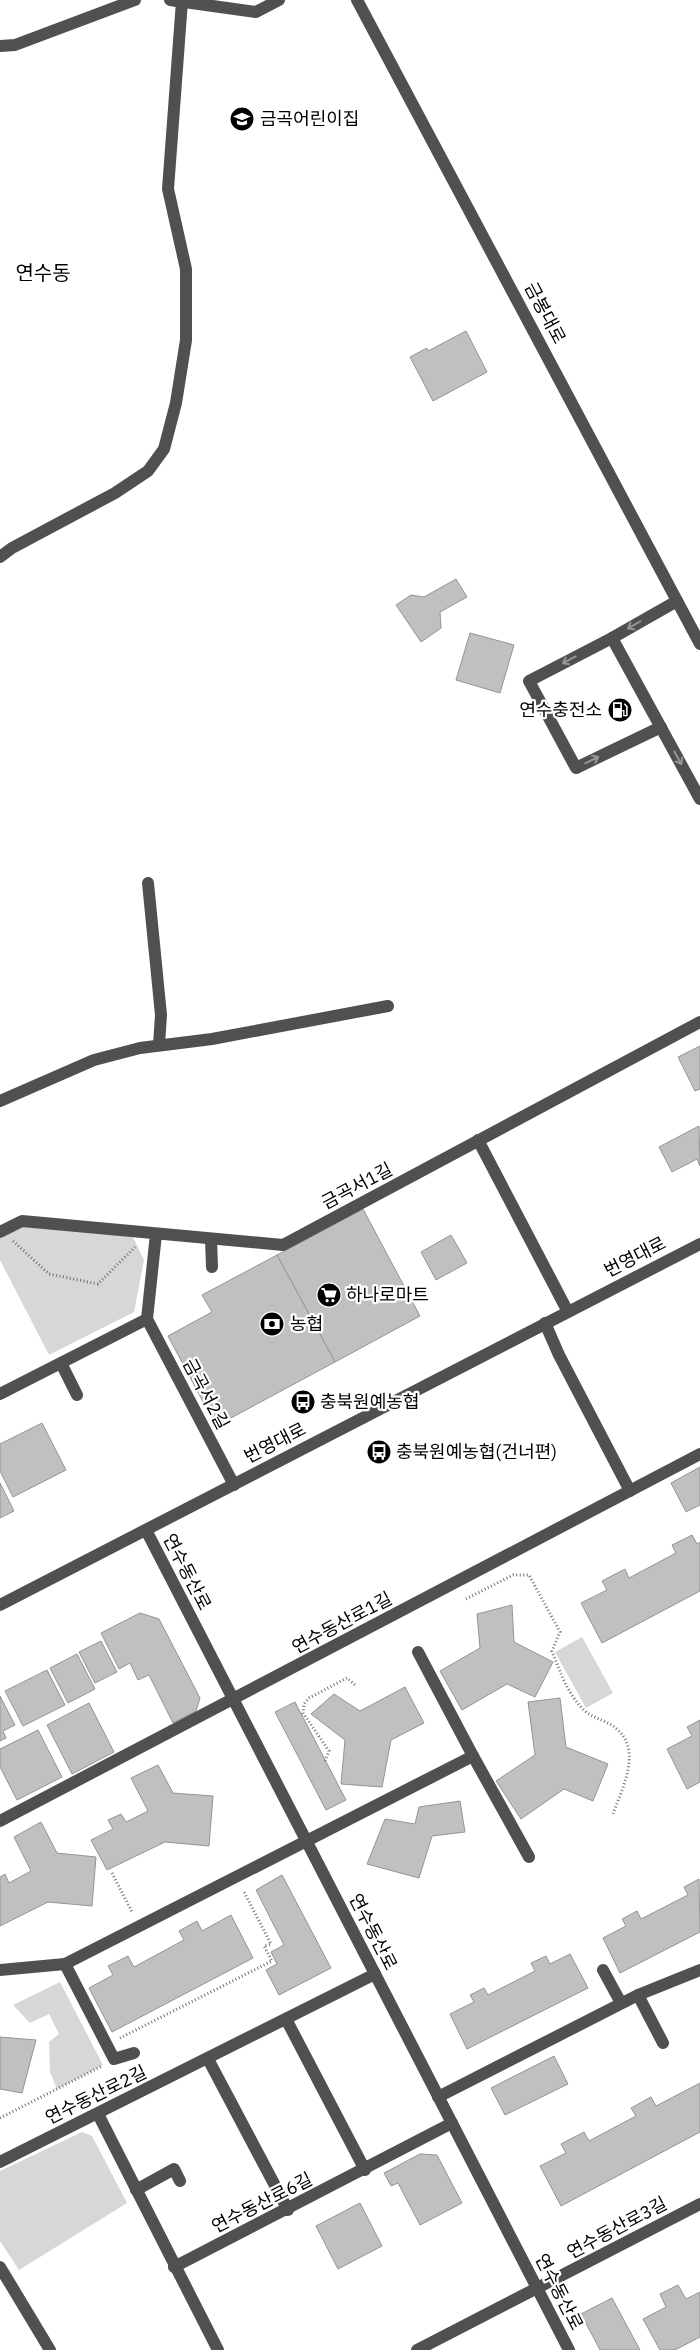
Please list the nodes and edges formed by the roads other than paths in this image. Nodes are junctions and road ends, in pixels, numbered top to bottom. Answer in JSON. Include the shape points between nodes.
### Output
{"nodes":[{"id":1,"x":136,"y":0,"type":"edge"},
{"id":2,"x":279,"y":0,"type":"edge"},
{"id":3,"x":357,"y":0,"type":"edge"},
{"id":4,"x":176,"y":1,"type":"edge"},
{"id":5,"x":255,"y":6,"type":"edge"},
{"id":6,"x":0,"y":46,"type":"edge"},
{"id":7,"x":0,"y":557,"type":"edge"},
{"id":8,"x":677,"y":601,"type":"junction"},
{"id":9,"x":612,"y":638,"type":"junction"},
{"id":10,"x":700,"y":644,"type":"edge"},
{"id":11,"x":661,"y":727,"type":"junction"},
{"id":12,"x":700,"y":799,"type":"edge"},
{"id":13,"x":148,"y":883,"type":"dead end"},
{"id":14,"x":388,"y":1006,"type":"dead end"},
{"id":15,"x":700,"y":1022,"type":"edge"},
{"id":16,"x":159,"y":1045,"type":"junction"},
{"id":17,"x":0,"y":1101,"type":"edge"},
{"id":18,"x":478,"y":1140,"type":"junction"},
{"id":19,"x":1,"y":1231,"type":"edge"},
{"id":20,"x":156,"y":1234,"type":"junction"},
{"id":21,"x":212,"y":1239,"type":"junction"},
{"id":22,"x":700,"y":1244,"type":"edge"},
{"id":23,"x":212,"y":1267,"type":"dead end"},
{"id":24,"x":568,"y":1312,"type":"junction"},
{"id":25,"x":147,"y":1319,"type":"junction"},
{"id":26,"x":545,"y":1323,"type":"junction"},
{"id":27,"x":61,"y":1363,"type":"junction"},
{"id":28,"x":0,"y":1394,"type":"edge"},
{"id":29,"x":77,"y":1395,"type":"dead end"},
{"id":30,"x":700,"y":1454,"type":"edge"},
{"id":31,"x":234,"y":1484,"type":"junction"},
{"id":32,"x":630,"y":1491,"type":"junction"},
{"id":33,"x":146,"y":1530,"type":"junction"},
{"id":34,"x":0,"y":1605,"type":"edge"},
{"id":35,"x":418,"y":1652,"type":"dead end"},
{"id":36,"x":233,"y":1700,"type":"junction"},
{"id":37,"x":473,"y":1756,"type":"junction"},
{"id":38,"x":0,"y":1821,"type":"edge"},
{"id":39,"x":307,"y":1842,"type":"junction"},
{"id":40,"x":529,"y":1857,"type":"dead end"},
{"id":41,"x":65,"y":1964,"type":"junction"},
{"id":42,"x":0,"y":1970,"type":"edge"},
{"id":43,"x":603,"y":1970,"type":"dead end"},
{"id":44,"x":700,"y":1970,"type":"edge"},
{"id":45,"x":375,"y":1974,"type":"junction"},
{"id":46,"x":638,"y":1995,"type":"junction"},
{"id":47,"x":621,"y":2003,"type":"junction"},
{"id":48,"x":286,"y":2020,"type":"junction"},
{"id":49,"x":663,"y":2043,"type":"dead end"},
{"id":50,"x":134,"y":2053,"type":"dead end"},
{"id":51,"x":208,"y":2059,"type":"junction"},
{"id":52,"x":438,"y":2097,"type":"junction"},
{"id":53,"x":98,"y":2114,"type":"junction"},
{"id":54,"x":452,"y":2123,"type":"junction"},
{"id":55,"x":0,"y":2162,"type":"edge"},
{"id":56,"x":365,"y":2170,"type":"junction"},
{"id":57,"x":180,"y":2181,"type":"dead end"},
{"id":58,"x":136,"y":2190,"type":"junction"},
{"id":59,"x":700,"y":2204,"type":"edge"},
{"id":60,"x":288,"y":2210,"type":"junction"},
{"id":61,"x":0,"y":2267,"type":"edge"},
{"id":62,"x":174,"y":2267,"type":"junction"},
{"id":63,"x":538,"y":2289,"type":"junction"},
{"id":64,"x":50,"y":2350,"type":"edge"},
{"id":65,"x":218,"y":2350,"type":"edge"},
{"id":66,"x":417,"y":2350,"type":"edge"},
{"id":67,"x":569,"y":2350,"type":"edge"}],
"edges":[{"from":1,"to":6,"type":"street","via":[[15,45]]},
{"from":2,"to":5,"type":"street"},
{"from":3,"to":8,"type":"street","name":"금봉대로"},
{"from":4,"to":5,"type":"street"},
{"from":4,"to":7,"type":"street","via":[[168,189],[186,269],[186,340],[176,403],[164,449],[148,471],[115,493]]},
{"from":8,"to":9,"type":"street","one_way":true},
{"from":8,"to":10,"type":"street","name":"금봉대로"},
{"from":9,"to":11,"type":"street"},
{"from":9,"to":11,"type":"street","one_way":true,"via":[[529,681],[576,768]]},
{"from":11,"to":12,"type":"street","one_way":true},
{"from":13,"to":16,"type":"street","via":[[161,1015]]},
{"from":14,"to":16,"type":"street","via":[[212,1039]]},
{"from":15,"to":18,"type":"street","name":"금곡서1길"},
{"from":16,"to":17,"type":"street","via":[[94,1060]]},
{"from":18,"to":21,"type":"street","name":"금곡서1길","via":[[283,1245]]},
{"from":18,"to":24,"type":"street"},
{"from":19,"to":20,"type":"street","name":"금곡서1길","via":[[22,1221]]},
{"from":20,"to":21,"type":"street","name":"금곡서1길"},
{"from":20,"to":25,"type":"street"},
{"from":21,"to":23,"type":"street"},
{"from":22,"to":24,"type":"street","name":"번영대로"},
{"from":24,"to":26,"type":"street","name":"번영대로"},
{"from":25,"to":27,"type":"street"},
{"from":25,"to":31,"type":"street","name":"금곡서2길"},
{"from":26,"to":31,"type":"street","name":"번영대로"},
{"from":26,"to":32,"type":"street"},
{"from":27,"to":28,"type":"street"},
{"from":27,"to":29,"type":"street"},
{"from":30,"to":32,"type":"street","name":"연수동산로1길"},
{"from":31,"to":33,"type":"street","name":"번영대로"},
{"from":32,"to":36,"type":"street","name":"연수동산로1길"},
{"from":33,"to":34,"type":"street","name":"번영대로"},
{"from":33,"to":36,"type":"street","name":"연수동산로"},
{"from":35,"to":37,"type":"street"},
{"from":36,"to":38,"type":"street","name":"연수동산로1길"},
{"from":36,"to":39,"type":"street","name":"연수동산로"},
{"from":37,"to":39,"type":"street"},
{"from":37,"to":40,"type":"street"},
{"from":39,"to":41,"type":"street"},
{"from":39,"to":45,"type":"street","name":"연수동산로"},
{"from":41,"to":42,"type":"street"},
{"from":41,"to":50,"type":"street","via":[[114,2059]]},
{"from":43,"to":47,"type":"street"},
{"from":44,"to":46,"type":"street"},
{"from":45,"to":48,"type":"street","name":"연수동산로2길"},
{"from":45,"to":52,"type":"street","name":"연수동산로"},
{"from":46,"to":47,"type":"street"},
{"from":46,"to":49,"type":"street"},
{"from":47,"to":52,"type":"street"},
{"from":48,"to":51,"type":"street","name":"연수동산로2길"},
{"from":48,"to":56,"type":"street"},
{"from":51,"to":53,"type":"street","name":"연수동산로2길"},
{"from":51,"to":60,"type":"street"},
{"from":52,"to":54,"type":"street","name":"연수동산로"},
{"from":53,"to":55,"type":"street","name":"연수동산로2길"},
{"from":53,"to":58,"type":"street"},
{"from":54,"to":56,"type":"street","name":"연수동산로6길"},
{"from":54,"to":63,"type":"street","name":"연수동산로"},
{"from":56,"to":60,"type":"street","name":"연수동산로6길"},
{"from":57,"to":58,"type":"street","via":[[174,2170]]},
{"from":58,"to":62,"type":"street"},
{"from":59,"to":63,"type":"street","name":"연수동산로3길"},
{"from":60,"to":62,"type":"street","name":"연수동산로6길"},
{"from":61,"to":64,"type":"street"},
{"from":62,"to":65,"type":"street"},
{"from":63,"to":66,"type":"street","name":"연수동산로3길"},
{"from":63,"to":67,"type":"street","name":"연수동산로"}]}
